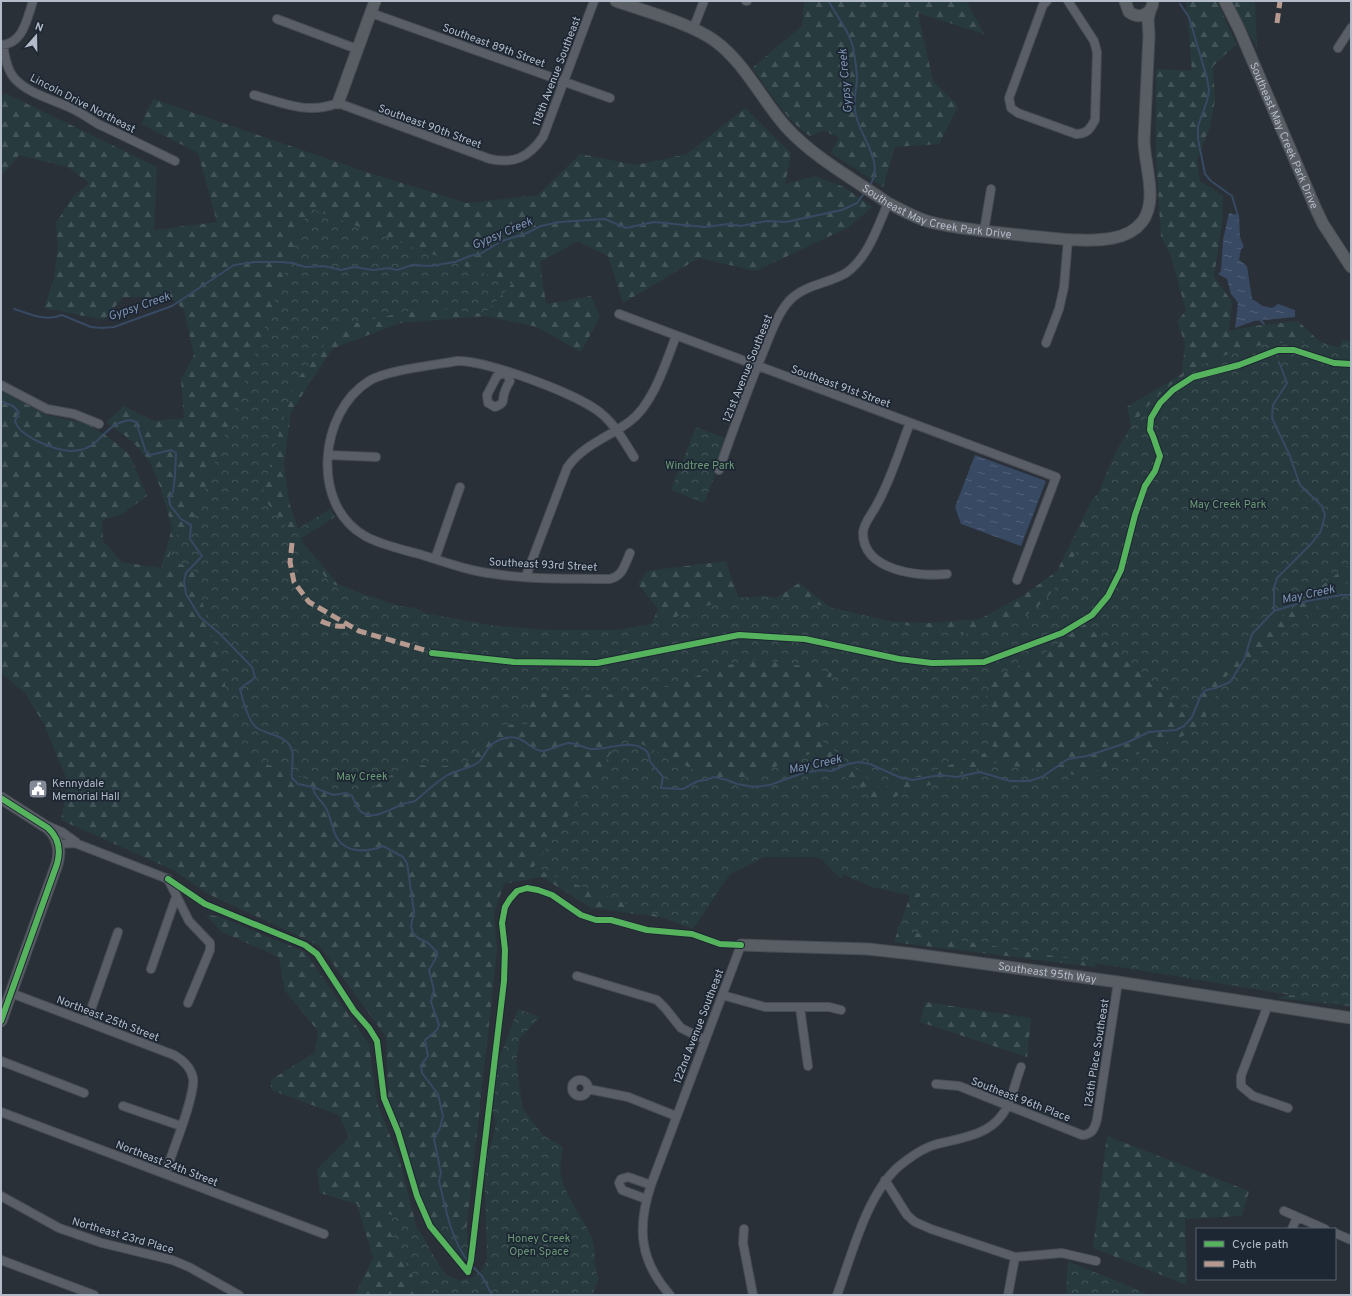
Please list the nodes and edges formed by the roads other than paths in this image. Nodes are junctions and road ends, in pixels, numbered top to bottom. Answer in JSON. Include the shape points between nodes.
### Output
{"nodes":[{"id":1,"x":34,"y":1,"type":"edge"},
{"id":2,"x":375,"y":1,"type":"edge"},
{"id":3,"x":594,"y":1,"type":"edge"},
{"id":4,"x":616,"y":1,"type":"edge"},
{"id":5,"x":704,"y":1,"type":"edge"},
{"id":6,"x":1047,"y":1,"type":"edge"},
{"id":7,"x":1068,"y":1,"type":"edge"},
{"id":8,"x":1125,"y":1,"type":"edge"},
{"id":9,"x":1225,"y":1,"type":"edge"},
{"id":10,"x":1153,"y":4,"type":"edge"},
{"id":11,"x":371,"y":13,"type":"junction"},
{"id":12,"x":1133,"y":15,"type":"junction"},
{"id":13,"x":277,"y":19,"type":"dead end"},
{"id":14,"x":1351,"y":28,"type":"edge"},
{"id":15,"x":694,"y":29,"type":"junction"},
{"id":16,"x":2,"y":45,"type":"edge"},
{"id":17,"x":1149,"y":45,"type":"junction"},
{"id":18,"x":1338,"y":48,"type":"dead end"},
{"id":19,"x":357,"y":49,"type":"junction"},
{"id":20,"x":564,"y":82,"type":"junction"},
{"id":21,"x":254,"y":95,"type":"dead end"},
{"id":22,"x":610,"y":98,"type":"dead end"},
{"id":23,"x":338,"y":103,"type":"junction"},
{"id":24,"x":516,"y":160,"type":"joint"},
{"id":25,"x":175,"y":161,"type":"dead end"},
{"id":26,"x":991,"y":189,"type":"dead end"},
{"id":27,"x":888,"y":203,"type":"junction"},
{"id":28,"x":984,"y":231,"type":"junction"},
{"id":29,"x":1068,"y":239,"type":"junction"},
{"id":30,"x":1351,"y":266,"type":"edge"},
{"id":31,"x":619,"y":314,"type":"dead end"},
{"id":32,"x":676,"y":336,"type":"junction"},
{"id":33,"x":1046,"y":343,"type":"dead end"},
{"id":34,"x":758,"y":366,"type":"junction"},
{"id":35,"x":1,"y":385,"type":"edge"},
{"id":36,"x":910,"y":423,"type":"junction"},
{"id":37,"x":99,"y":424,"type":"dead end"},
{"id":38,"x":616,"y":430,"type":"junction"},
{"id":39,"x":328,"y":455,"type":"junction"},
{"id":40,"x":376,"y":457,"type":"dead end"},
{"id":41,"x":634,"y":457,"type":"dead end"},
{"id":42,"x":718,"y":470,"type":"dead end"},
{"id":43,"x":460,"y":487,"type":"dead end"},
{"id":44,"x":630,"y":553,"type":"dead end"},
{"id":45,"x":435,"y":559,"type":"junction"},
{"id":46,"x":947,"y":574,"type":"dead end"},
{"id":47,"x":526,"y":576,"type":"junction"},
{"id":48,"x":1017,"y":580,"type":"dead end"},
{"id":49,"x":1,"y":798,"type":"edge"},
{"id":50,"x":43,"y":825,"type":"junction"},
{"id":51,"x":58,"y":844,"type":"junction"},
{"id":52,"x":80,"y":844,"type":"junction"},
{"id":53,"x":176,"y":897,"type":"junction"},
{"id":54,"x":118,"y":932,"type":"dead end"},
{"id":55,"x":741,"y":945,"type":"joint"},
{"id":56,"x":151,"y":968,"type":"dead end"},
{"id":57,"x":577,"y":976,"type":"dead end"},
{"id":58,"x":1118,"y":982,"type":"junction"},
{"id":59,"x":722,"y":995,"type":"junction"},
{"id":60,"x":6,"y":999,"type":"edge"},
{"id":61,"x":188,"y":1003,"type":"dead end"},
{"id":62,"x":1268,"y":1005,"type":"junction"},
{"id":63,"x":800,"y":1008,"type":"junction"},
{"id":64,"x":841,"y":1010,"type":"dead end"},
{"id":65,"x":1351,"y":1018,"type":"edge"},
{"id":66,"x":1,"y":1021,"type":"edge"},
{"id":67,"x":87,"y":1021,"type":"junction"},
{"id":68,"x":705,"y":1040,"type":"junction"},
{"id":69,"x":1,"y":1061,"type":"edge"},
{"id":70,"x":808,"y":1066,"type":"dead end"},
{"id":71,"x":1021,"y":1067,"type":"dead end"},
{"id":72,"x":936,"y":1084,"type":"dead end"},
{"id":73,"x":588,"y":1089,"type":"dead end"},
{"id":74,"x":84,"y":1093,"type":"dead end"},
{"id":75,"x":1007,"y":1105,"type":"junction"},
{"id":76,"x":123,"y":1106,"type":"dead end"},
{"id":77,"x":1288,"y":1108,"type":"dead end"},
{"id":78,"x":1,"y":1112,"type":"edge"},
{"id":79,"x":676,"y":1116,"type":"junction"},
{"id":80,"x":181,"y":1126,"type":"junction"},
{"id":81,"x":1095,"y":1127,"type":"joint"},
{"id":82,"x":165,"y":1174,"type":"junction"},
{"id":83,"x":885,"y":1180,"type":"junction"},
{"id":84,"x":650,"y":1185,"type":"junction"},
{"id":85,"x":1,"y":1196,"type":"edge"},
{"id":86,"x":646,"y":1199,"type":"junction"},
{"id":87,"x":1284,"y":1211,"type":"dead end"},
{"id":88,"x":1297,"y":1217,"type":"junction"},
{"id":89,"x":1316,"y":1227,"type":"edge"},
{"id":90,"x":1292,"y":1228,"type":"edge"},
{"id":91,"x":744,"y":1229,"type":"dead end"},
{"id":92,"x":1336,"y":1233,"type":"edge"},
{"id":93,"x":324,"y":1234,"type":"dead end"},
{"id":94,"x":1351,"y":1240,"type":"edge"},
{"id":95,"x":1015,"y":1257,"type":"junction"},
{"id":96,"x":1,"y":1260,"type":"edge"},
{"id":97,"x":1096,"y":1261,"type":"dead end"},
{"id":98,"x":94,"y":1295,"type":"edge"},
{"id":99,"x":239,"y":1295,"type":"edge"},
{"id":100,"x":670,"y":1295,"type":"edge"},
{"id":101,"x":753,"y":1295,"type":"edge"},
{"id":102,"x":837,"y":1295,"type":"edge"},
{"id":103,"x":1008,"y":1295,"type":"edge"}],
"edges":[{"from":1,"to":16,"type":"street","via":[[16,40]]},
{"from":2,"to":11,"type":"street"},
{"from":3,"to":20,"type":"street","name":"118th Avenue Southeast"},
{"from":4,"to":15,"type":"street","name":"Southeast May Creek Park Drive"},
{"from":5,"to":15,"type":"street"},
{"from":6,"to":7,"type":"street","via":[[1043,5],[1009,98],[1011,108],[1018,113],[1076,134],[1084,134],[1095,120],[1098,52],[1094,41]]},
{"from":8,"to":12,"type":"street","name":"Southeast May Creek Park Drive","via":[[1126,8]]},
{"from":9,"to":30,"type":"street","name":"Southeast May Creek Park Drive","via":[[1323,224]]},
{"from":10,"to":12,"type":"street","via":[[1142,16]]},
{"from":10,"to":17,"type":"street","name":"Southeast May Creek Park Drive","via":[[1148,19]]},
{"from":11,"to":19,"type":"street"},
{"from":11,"to":20,"type":"street","name":"Southeast 89th Street"},
{"from":12,"to":17,"type":"street","name":"Southeast May Creek Park Drive"},
{"from":13,"to":19,"type":"street"},
{"from":14,"to":18,"type":"street"},
{"from":15,"to":27,"type":"street","name":"Southeast May Creek Park Drive","via":[[714,40],[727,52],[775,115],[798,140]]},
{"from":16,"to":25,"type":"street","name":"Lincoln Drive Northeast","via":[[7,65],[16,80],[41,96],[75,110]]},
{"from":17,"to":29,"type":"street","name":"Southeast May Creek Park Drive","via":[[1144,140],[1150,197],[1147,214],[1136,229],[1125,234],[1098,239]]},
{"from":19,"to":23,"type":"street"},
{"from":20,"to":22,"type":"street","name":"Southeast 89th Street"},
{"from":20,"to":24,"type":"street","name":"118th Avenue Southeast","via":[[543,137],[536,147]]},
{"from":21,"to":23,"type":"street","via":[[310,109]]},
{"from":23,"to":24,"type":"street","name":"Southeast 90th Street","via":[[490,159],[504,162]]},
{"from":26,"to":28,"type":"street"},
{"from":27,"to":28,"type":"street","name":"Southeast May Creek Park Drive","via":[[928,222]]},
{"from":27,"to":34,"type":"street","name":"121st Avenue Southeast","via":[[869,245],[853,267],[845,273],[802,290],[788,302],[777,320]]},
{"from":28,"to":29,"type":"street","name":"Southeast May Creek Park Drive"},
{"from":29,"to":33,"type":"street","via":[[1064,287]]},
{"from":31,"to":32,"type":"street","name":"Southeast 91st Street"},
{"from":32,"to":34,"type":"street","name":"Southeast 91st Street"},
{"from":32,"to":38,"type":"street","via":[[646,402],[630,422]]},
{"from":34,"to":36,"type":"street","name":"Southeast 91st Street"},
{"from":34,"to":42,"type":"street","name":"121st Avenue Southeast"},
{"from":35,"to":37,"type":"street","via":[[47,409],[74,414]]},
{"from":36,"to":46,"type":"street","via":[[885,489],[863,532],[864,543],[872,558],[894,569],[931,576]]},
{"from":36,"to":48,"type":"street","name":"Southeast 91st Street","via":[[1056,477]]},
{"from":38,"to":39,"type":"street","via":[[602,414],[583,400],[477,362],[457,361],[385,375],[369,381],[355,392],[336,417]]},
{"from":38,"to":41,"type":"street"},
{"from":38,"to":47,"type":"street","via":[[578,455],[567,468]]},
{"from":39,"to":40,"type":"street"},
{"from":39,"to":45,"type":"street","name":"Southeast 93rd Street","via":[[329,482],[338,509],[352,527],[374,540]]},
{"from":43,"to":45,"type":"street"},
{"from":44,"to":47,"type":"street","name":"Southeast 93rd Street","via":[[623,570],[610,579]]},
{"from":45,"to":47,"type":"street","name":"Southeast 93rd Street","via":[[495,574]]},
{"from":49,"to":50,"type":"street"},
{"from":50,"to":51,"type":"street","via":[[54,834]]},
{"from":50,"to":52,"type":"street","via":[[62,832]]},
{"from":51,"to":52,"type":"street"},
{"from":51,"to":60,"type":"street","via":[[57,864]]},
{"from":52,"to":53,"type":"street","via":[[164,876]]},
{"from":53,"to":56,"type":"street"},
{"from":53,"to":61,"type":"street","via":[[189,921],[210,943],[210,950]]},
{"from":54,"to":67,"type":"street"},
{"from":55,"to":58,"type":"street","name":"Southeast 95th Way","via":[[913,954]]},
{"from":55,"to":59,"type":"street","name":"122nd Avenue Southeast"},
{"from":57,"to":68,"type":"street","via":[[657,1000],[681,1028]]},
{"from":58,"to":62,"type":"street","name":"Southeast 95th Way"},
{"from":58,"to":81,"type":"street","name":"126th Place Southeast"},
{"from":59,"to":63,"type":"street","via":[[765,1008]]},
{"from":59,"to":68,"type":"street","name":"122nd Avenue Southeast"},
{"from":60,"to":66,"type":"street"},
{"from":60,"to":67,"type":"street","name":"Northeast 25th Street"},
{"from":62,"to":65,"type":"street","name":"Southeast 95th Way"},
{"from":62,"to":77,"type":"street","via":[[1241,1076],[1241,1086],[1253,1096]]},
{"from":63,"to":64,"type":"street","via":[[829,1007]]},
{"from":63,"to":70,"type":"street"},
{"from":67,"to":80,"type":"street","name":"Northeast 25th Street","via":[[181,1058],[191,1071],[193,1089]]},
{"from":68,"to":79,"type":"street","name":"122nd Avenue Southeast"},
{"from":69,"to":74,"type":"street"},
{"from":71,"to":75,"type":"street"},
{"from":72,"to":75,"type":"street","name":"Southeast 96th Place","via":[[959,1086]]},
{"from":73,"to":79,"type":"street","via":[[628,1097]]},
{"from":75,"to":81,"type":"street","name":"Southeast 96th Place","via":[[1082,1134],[1090,1133]]},
{"from":75,"to":83,"type":"street","via":[[1004,1113],[991,1126],[966,1138],[923,1150],[905,1161]]},
{"from":76,"to":80,"type":"street"},
{"from":78,"to":82,"type":"street","name":"Northeast 24th Street"},
{"from":79,"to":84,"type":"street","name":"122nd Avenue Southeast"},
{"from":80,"to":82,"type":"street"},
{"from":82,"to":93,"type":"street","name":"Northeast 24th Street"},
{"from":83,"to":95,"type":"street","via":[[907,1215],[915,1222]]},
{"from":83,"to":102,"type":"street","via":[[871,1204]]},
{"from":84,"to":86,"type":"street","name":"122nd Avenue Southeast"},
{"from":84,"to":86,"type":"street","via":[[628,1177],[621,1179],[619,1183],[622,1190]]},
{"from":85,"to":99,"type":"street","name":"Northeast 23rd Place","via":[[59,1228],[102,1243],[172,1260]]},
{"from":86,"to":100,"type":"street","name":"122nd Avenue Southeast","via":[[642,1227],[644,1248],[652,1270]]},
{"from":87,"to":88,"type":"street"},
{"from":88,"to":89,"type":"street"},
{"from":88,"to":90,"type":"street"},
{"from":91,"to":101,"type":"street","via":[[743,1244]]},
{"from":92,"to":94,"type":"street"},
{"from":95,"to":97,"type":"street","via":[[1062,1253]]},
{"from":95,"to":103,"type":"street"},
{"from":96,"to":98,"type":"street"}]}
